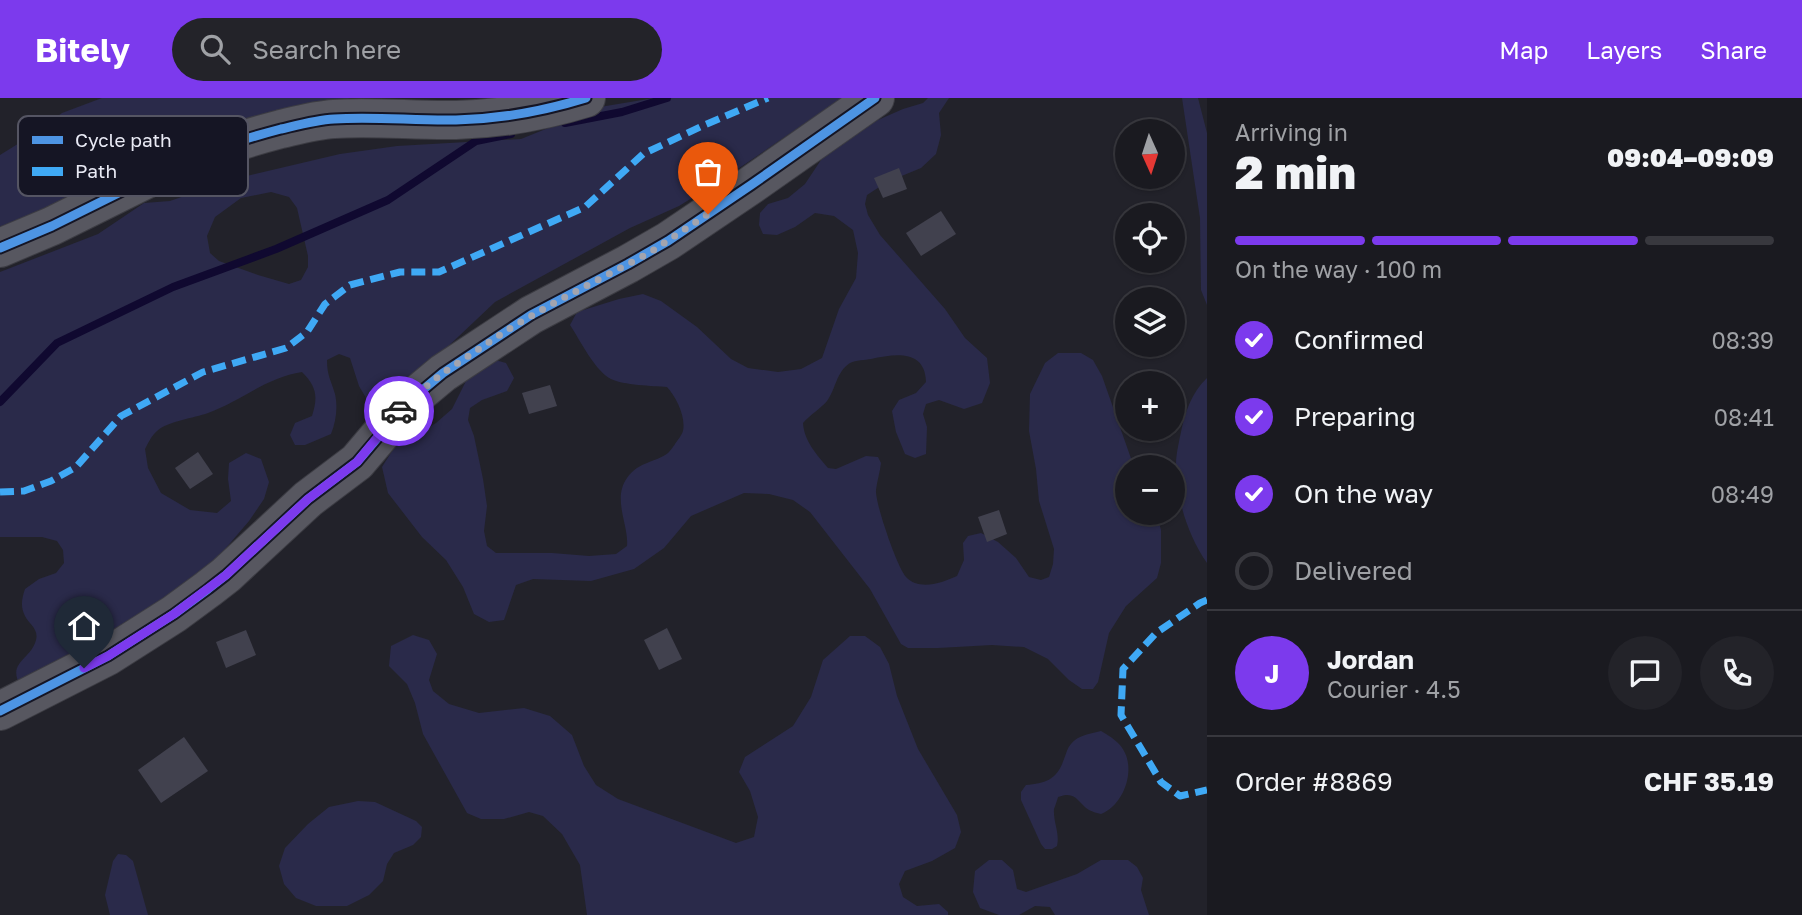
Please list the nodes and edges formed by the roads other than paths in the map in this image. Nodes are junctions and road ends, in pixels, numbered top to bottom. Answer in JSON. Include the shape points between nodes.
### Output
{"nodes":[{"id":1,"x":586,"y":98,"type":"edge"},
{"id":2,"x":875,"y":98,"type":"edge"},
{"id":3,"x":248,"y":137,"type":"edge"},
{"id":4,"x":113,"y":196,"type":"edge"},
{"id":5,"x":0,"y":248,"type":"edge"},
{"id":6,"x":0,"y":711,"type":"edge"}],
"edges":[{"from":1,"to":3,"type":"street","via":[[498,117],[330,119]]},
{"from":2,"to":6,"type":"street","via":[[668,241],[531,315],[443,373],[407,402],[357,462],[188,605],[108,656]]},
{"from":4,"to":5,"type":"street"}]}
